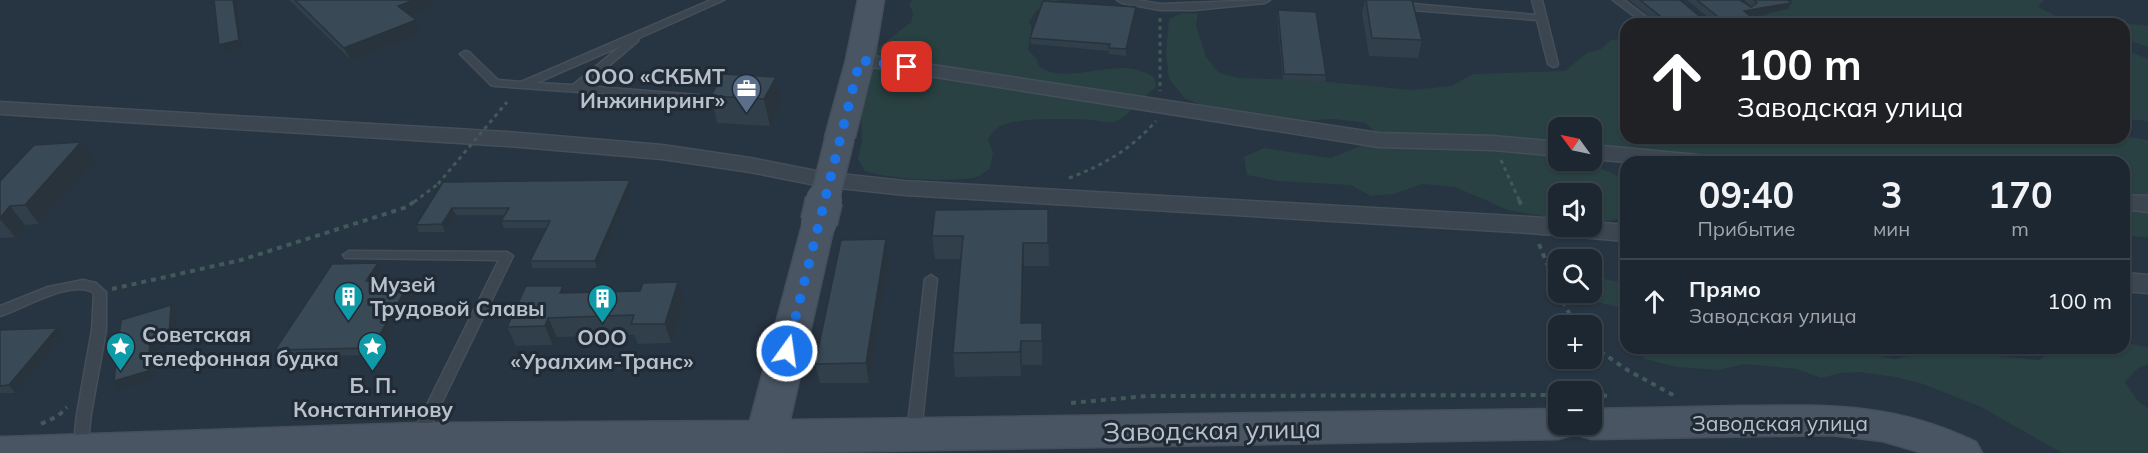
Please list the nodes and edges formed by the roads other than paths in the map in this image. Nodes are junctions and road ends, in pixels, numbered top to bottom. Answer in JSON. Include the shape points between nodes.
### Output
{"nodes":[{"id":1,"x":719,"y":0,"type":"edge"},
{"id":2,"x":1122,"y":0,"type":"edge"},
{"id":3,"x":1265,"y":0,"type":"edge"},
{"id":4,"x":1537,"y":0,"type":"edge"},
{"id":5,"x":1618,"y":0,"type":"edge"},
{"id":6,"x":874,"y":1,"type":"edge"},
{"id":7,"x":1413,"y":7,"type":"edge"},
{"id":8,"x":1542,"y":18,"type":"junction"},
{"id":9,"x":1643,"y":18,"type":"edge"},
{"id":10,"x":645,"y":31,"type":"junction"},
{"id":11,"x":465,"y":54,"type":"dead end"},
{"id":12,"x":860,"y":60,"type":"junction"},
{"id":13,"x":1553,"y":64,"type":"dead end"},
{"id":14,"x":519,"y":86,"type":"junction"},
{"id":15,"x":574,"y":90,"type":"junction"},
{"id":16,"x":706,"y":98,"type":"dead end"},
{"id":17,"x":0,"y":108,"type":"edge"},
{"id":18,"x":1548,"y":148,"type":"edge"},
{"id":19,"x":1602,"y":153,"type":"edge"},
{"id":20,"x":1634,"y":156,"type":"edge"},
{"id":21,"x":2130,"y":202,"type":"edge"},
{"id":22,"x":2148,"y":204,"type":"edge"},
{"id":23,"x":1620,"y":232,"type":"edge"},
{"id":24,"x":1552,"y":239,"type":"dead end"},
{"id":25,"x":1620,"y":245,"type":"edge"},
{"id":26,"x":349,"y":255,"type":"dead end"},
{"id":27,"x":2130,"y":272,"type":"edge"},
{"id":28,"x":2148,"y":273,"type":"edge"},
{"id":29,"x":932,"y":279,"type":"dead end"},
{"id":30,"x":2130,"y":282,"type":"edge"},
{"id":31,"x":2148,"y":284,"type":"edge"},
{"id":32,"x":0,"y":311,"type":"edge"},
{"id":33,"x":1548,"y":424,"type":"edge"},
{"id":34,"x":1602,"y":424,"type":"edge"},
{"id":35,"x":913,"y":435,"type":"junction"},
{"id":36,"x":766,"y":436,"type":"junction"},
{"id":37,"x":417,"y":439,"type":"junction"},
{"id":38,"x":80,"y":451,"type":"junction"},
{"id":39,"x":2,"y":453,"type":"edge"},
{"id":40,"x":11,"y":453,"type":"edge"},
{"id":41,"x":1962,"y":453,"type":"edge"}],
"edges":[{"from":1,"to":10,"type":"lane"},
{"from":2,"to":3,"type":"lane","via":[[1160,7]]},
{"from":4,"to":8,"type":"lane"},
{"from":5,"to":9,"type":"lane"},
{"from":6,"to":12,"type":"main road"},
{"from":7,"to":8,"type":"lane"},
{"from":8,"to":13,"type":"lane"},
{"from":10,"to":14,"type":"lane"},
{"from":10,"to":15,"type":"lane"},
{"from":11,"to":14,"type":"lane","via":[[495,83]]},
{"from":12,"to":18,"type":"street","via":[[1378,140]]},
{"from":12,"to":36,"type":"main road","bridge":true},
{"from":14,"to":15,"type":"lane"},
{"from":15,"to":16,"type":"lane"},
{"from":17,"to":23,"type":"street","via":[[642,150],[821,179],[905,188]]},
{"from":19,"to":20,"type":"street"},
{"from":21,"to":22,"type":"street"},
{"from":24,"to":25,"type":"street"},
{"from":26,"to":37,"type":"lane","via":[[507,256]]},
{"from":27,"to":28,"type":"street"},
{"from":29,"to":35,"type":"lane"},
{"from":30,"to":31,"type":"street"},
{"from":32,"to":38,"type":"lane","via":[[36,296],[83,284],[100,292],[99,330]]},
{"from":33,"to":35,"type":"main road","name":"Заводская улица"},
{"from":34,"to":41,"type":"main road","name":"Заводская улица","via":[[1869,422],[1938,440]]},
{"from":35,"to":36,"type":"main road","name":"Заводская улица"},
{"from":36,"to":37,"type":"main road","name":"Заводская улица"},
{"from":37,"to":38,"type":"main road","name":"Заводская улица"},
{"from":38,"to":40,"type":"main road","name":"Заводская улица"},
{"from":39,"to":40,"type":"main road","name":"Заводская улица"}]}
